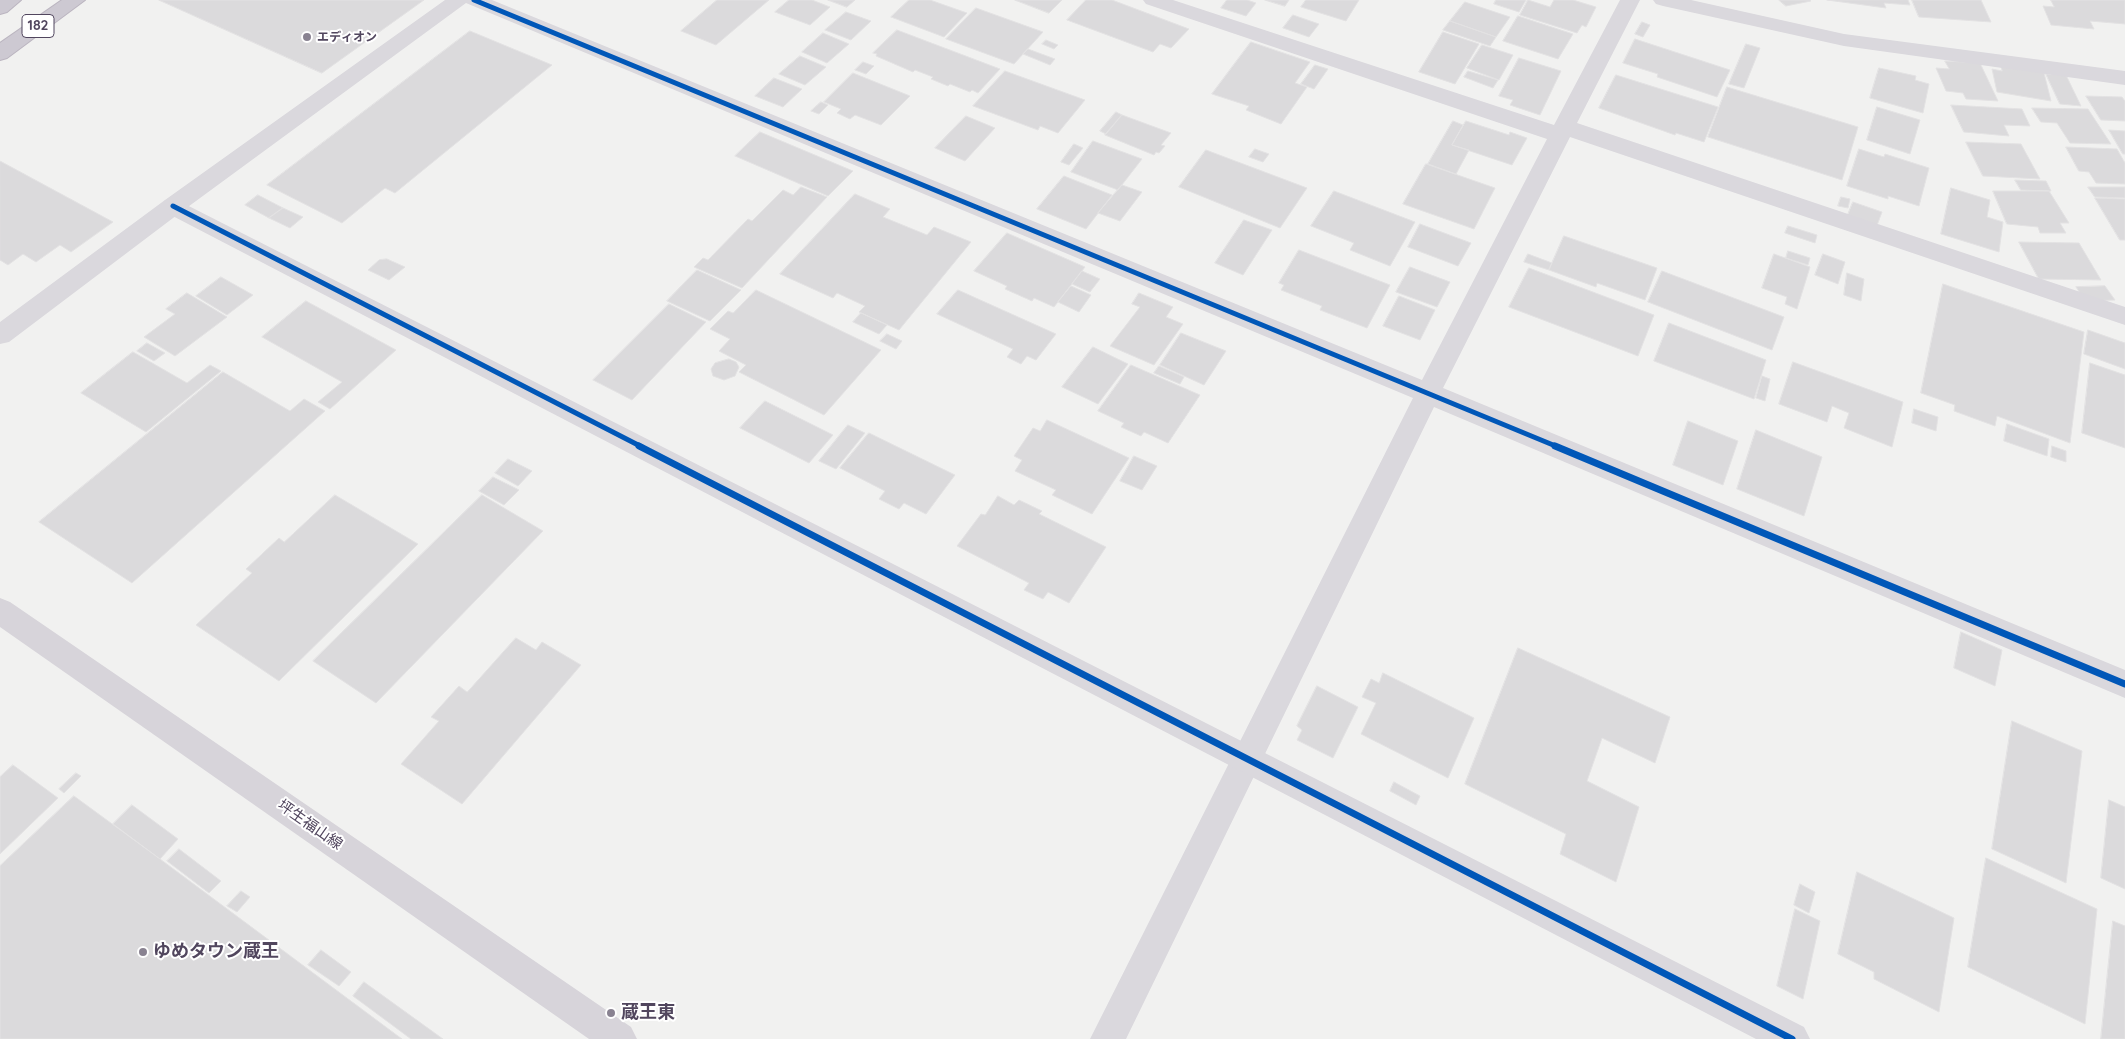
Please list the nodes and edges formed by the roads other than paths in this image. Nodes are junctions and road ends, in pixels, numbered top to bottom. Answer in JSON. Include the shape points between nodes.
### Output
{"nodes":[{"id":1,"x":11,"y":0,"type":"edge"},
{"id":2,"x":75,"y":0,"type":"edge"},
{"id":3,"x":458,"y":0,"type":"edge"},
{"id":4,"x":474,"y":0,"type":"edge"},
{"id":5,"x":1153,"y":0,"type":"edge"},
{"id":6,"x":1630,"y":0,"type":"edge"},
{"id":7,"x":1663,"y":0,"type":"edge"},
{"id":8,"x":0,"y":8,"type":"edge"},
{"id":9,"x":0,"y":53,"type":"edge"},
{"id":10,"x":2125,"y":78,"type":"edge"},
{"id":11,"x":1562,"y":131,"type":"junction"},
{"id":12,"x":173,"y":206,"type":"junction"},
{"id":13,"x":2125,"y":316,"type":"edge"},
{"id":14,"x":0,"y":335,"type":"edge"},
{"id":15,"x":1428,"y":393,"type":"junction"},
{"id":16,"x":0,"y":612,"type":"edge"},
{"id":17,"x":2125,"y":684,"type":"edge"},
{"id":18,"x":1247,"y":758,"type":"junction"},
{"id":19,"x":619,"y":1039,"type":"edge"},
{"id":20,"x":1108,"y":1039,"type":"edge"},
{"id":21,"x":1792,"y":1039,"type":"edge"}],
"edges":[{"from":1,"to":8,"type":"highway","number":"182"},
{"from":2,"to":9,"type":"highway","number":"182"},
{"from":3,"to":12,"type":"street"},
{"from":4,"to":15,"type":"street"},
{"from":5,"to":11,"type":"street"},
{"from":6,"to":11,"type":"street"},
{"from":7,"to":10,"type":"street","via":[[1844,40]]},
{"from":11,"to":13,"type":"street"},
{"from":11,"to":15,"type":"street"},
{"from":12,"to":14,"type":"street"},
{"from":12,"to":18,"type":"street"},
{"from":15,"to":17,"type":"street"},
{"from":15,"to":18,"type":"street"},
{"from":16,"to":19,"type":"main road","name":"坪生福山線"},
{"from":18,"to":20,"type":"street"},
{"from":18,"to":21,"type":"street"}]}
